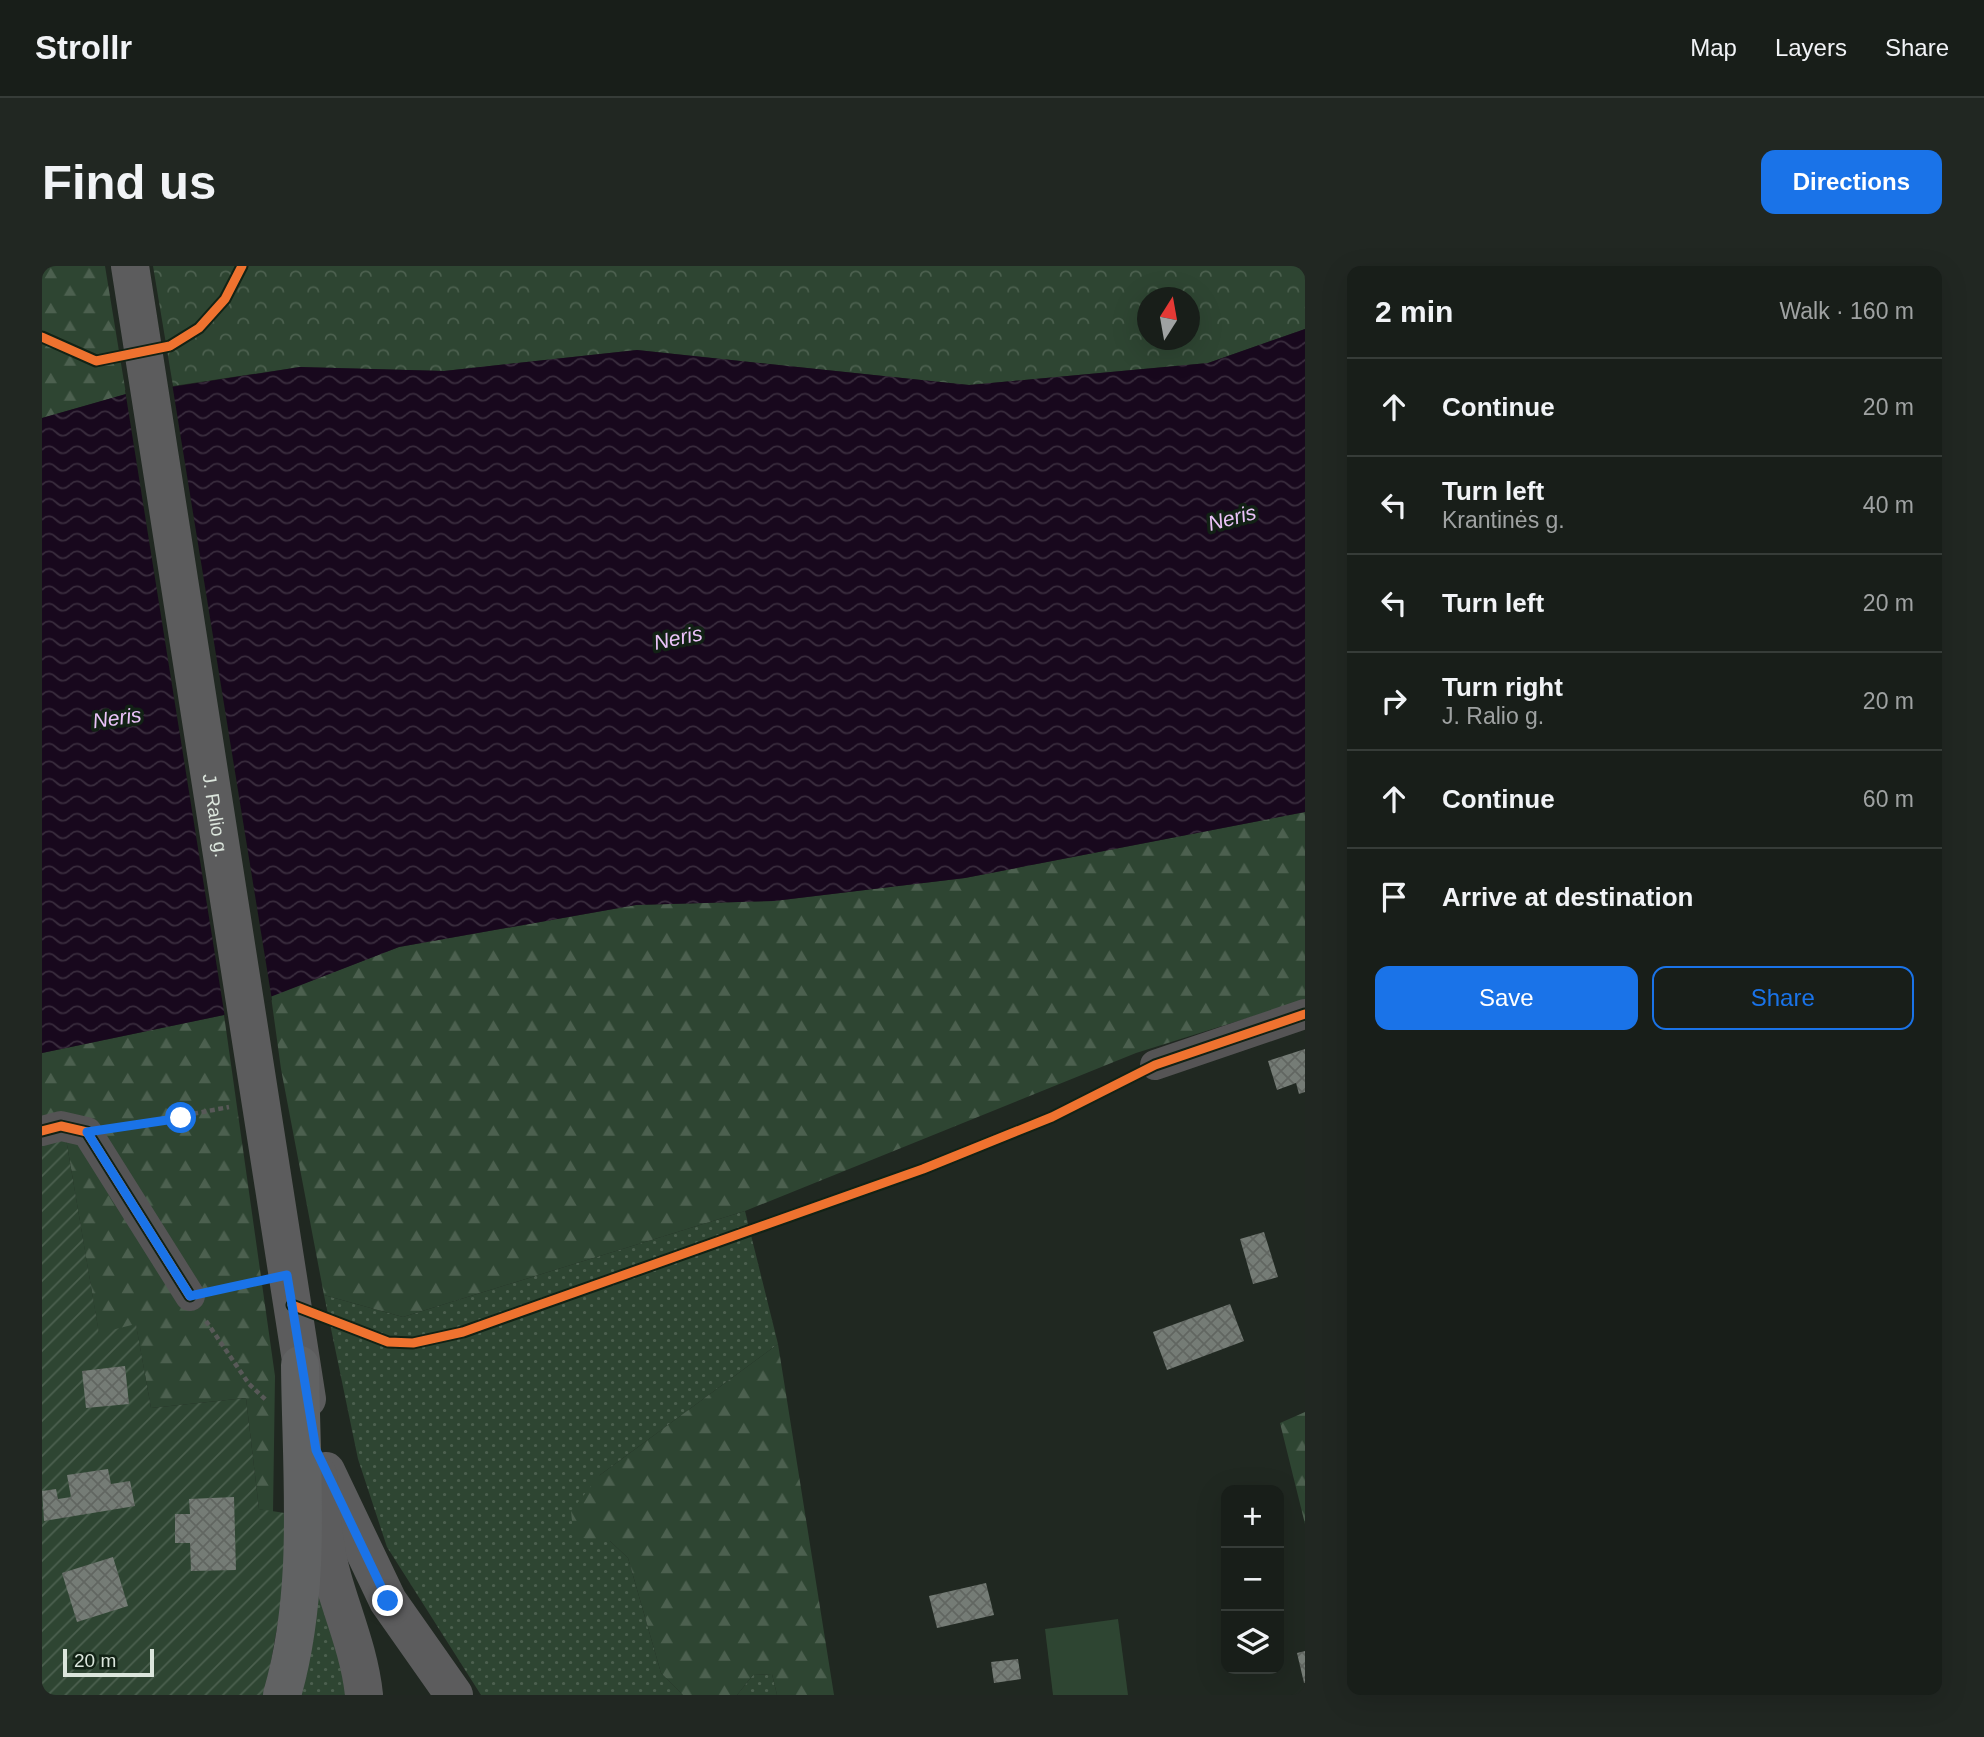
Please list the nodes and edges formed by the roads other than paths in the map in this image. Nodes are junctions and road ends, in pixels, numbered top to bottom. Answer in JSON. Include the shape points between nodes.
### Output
{"nodes":[{"id":1,"x":132,"y":276,"type":"edge"},
{"id":2,"x":1305,"y":1014,"type":"edge"},
{"id":3,"x":1155,"y":1065,"type":"dead end"},
{"id":4,"x":42,"y":1131,"type":"edge"},
{"id":5,"x":190,"y":1296,"type":"road end"},
{"id":6,"x":300,"y":1364,"type":"junction"},
{"id":7,"x":316,"y":1450,"type":"junction"},
{"id":8,"x":282,"y":1695,"type":"edge"},
{"id":9,"x":364,"y":1695,"type":"edge"},
{"id":10,"x":454,"y":1695,"type":"edge"}],
"edges":[{"from":1,"to":6,"type":"main road","name":"J. Ralio g."},
{"from":2,"to":3,"type":"street"},
{"from":4,"to":5,"type":"street","via":[[61,1126],[87,1132]]},
{"from":6,"to":7,"type":"main road","name":"J. Ralio g."},
{"from":6,"to":8,"type":"highway","via":[[302,1583]]},
{"from":7,"to":9,"type":"main road","via":[[321,1524]]},
{"from":7,"to":10,"type":"main road","via":[[388,1601]]}]}
